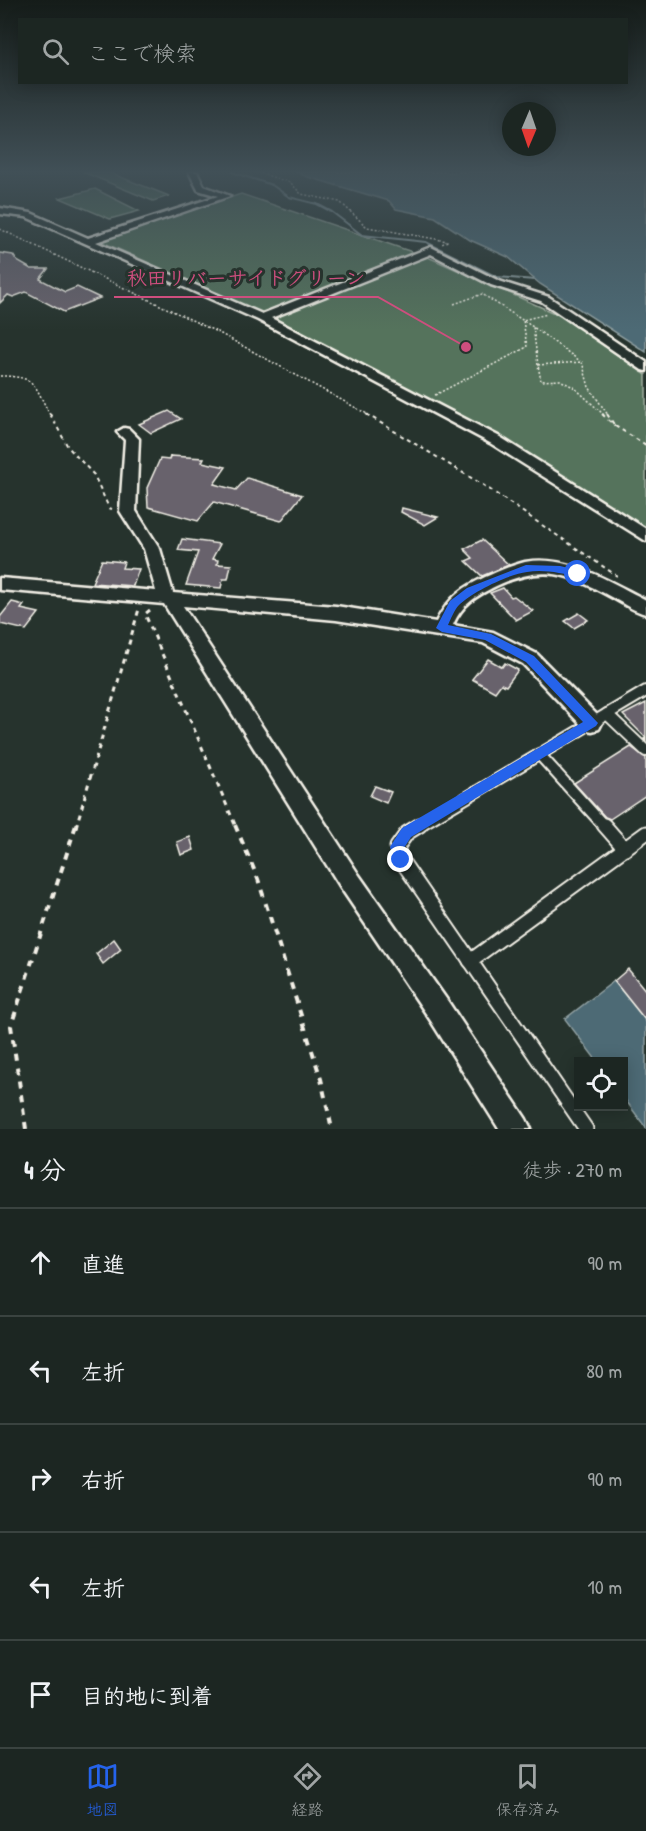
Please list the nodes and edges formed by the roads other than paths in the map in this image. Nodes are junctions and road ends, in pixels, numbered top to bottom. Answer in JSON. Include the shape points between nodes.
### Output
{"nodes":[{"id":1,"x":51,"y":225,"type":"edge"},
{"id":2,"x":138,"y":225,"type":"edge"},
{"id":3,"x":89,"y":241,"type":"junction"},
{"id":4,"x":262,"y":318,"type":"junction"},
{"id":5,"x":646,"y":367,"type":"edge"},
{"id":6,"x":124,"y":432,"type":"dead end"},
{"id":7,"x":646,"y":536,"type":"edge"},
{"id":8,"x":0,"y":584,"type":"edge"},
{"id":9,"x":168,"y":598,"type":"junction"},
{"id":10,"x":646,"y":608,"type":"edge"},
{"id":11,"x":442,"y":628,"type":"junction"},
{"id":12,"x":646,"y":692,"type":"edge"},
{"id":13,"x":599,"y":718,"type":"junction"},
{"id":14,"x":646,"y":751,"type":"edge"},
{"id":15,"x":539,"y":754,"type":"junction"},
{"id":16,"x":646,"y":833,"type":"edge"},
{"id":17,"x":625,"y":849,"type":"junction"},
{"id":18,"x":470,"y":961,"type":"junction"},
{"id":19,"x":516,"y":1129,"type":"edge"},
{"id":20,"x":586,"y":1129,"type":"edge"}],
"edges":[{"from":1,"to":3,"type":"street"},
{"from":2,"to":3,"type":"street"},
{"from":3,"to":4,"type":"street"},
{"from":4,"to":5,"type":"street","via":[[432,250],[495,283],[545,299]]},
{"from":4,"to":7,"type":"street","via":[[495,440]]},
{"from":6,"to":9,"type":"street","via":[[132,439],[128,511],[152,549]]},
{"from":8,"to":9,"type":"street"},
{"from":9,"to":11,"type":"street","via":[[336,613]]},
{"from":9,"to":19,"type":"street","via":[[351,883]]},
{"from":10,"to":11,"type":"street","via":[[578,574],[526,568],[470,591],[454,604]]},
{"from":11,"to":13,"type":"street","via":[[487,637],[530,659]]},
{"from":12,"to":13,"type":"lane"},
{"from":13,"to":14,"type":"lane"},
{"from":13,"to":15,"type":"lane"},
{"from":15,"to":17,"type":"lane"},
{"from":15,"to":18,"type":"lane","via":[[407,833],[397,847],[401,860]]},
{"from":16,"to":17,"type":"lane"},
{"from":17,"to":18,"type":"lane"},
{"from":18,"to":20,"type":"lane"}]}
